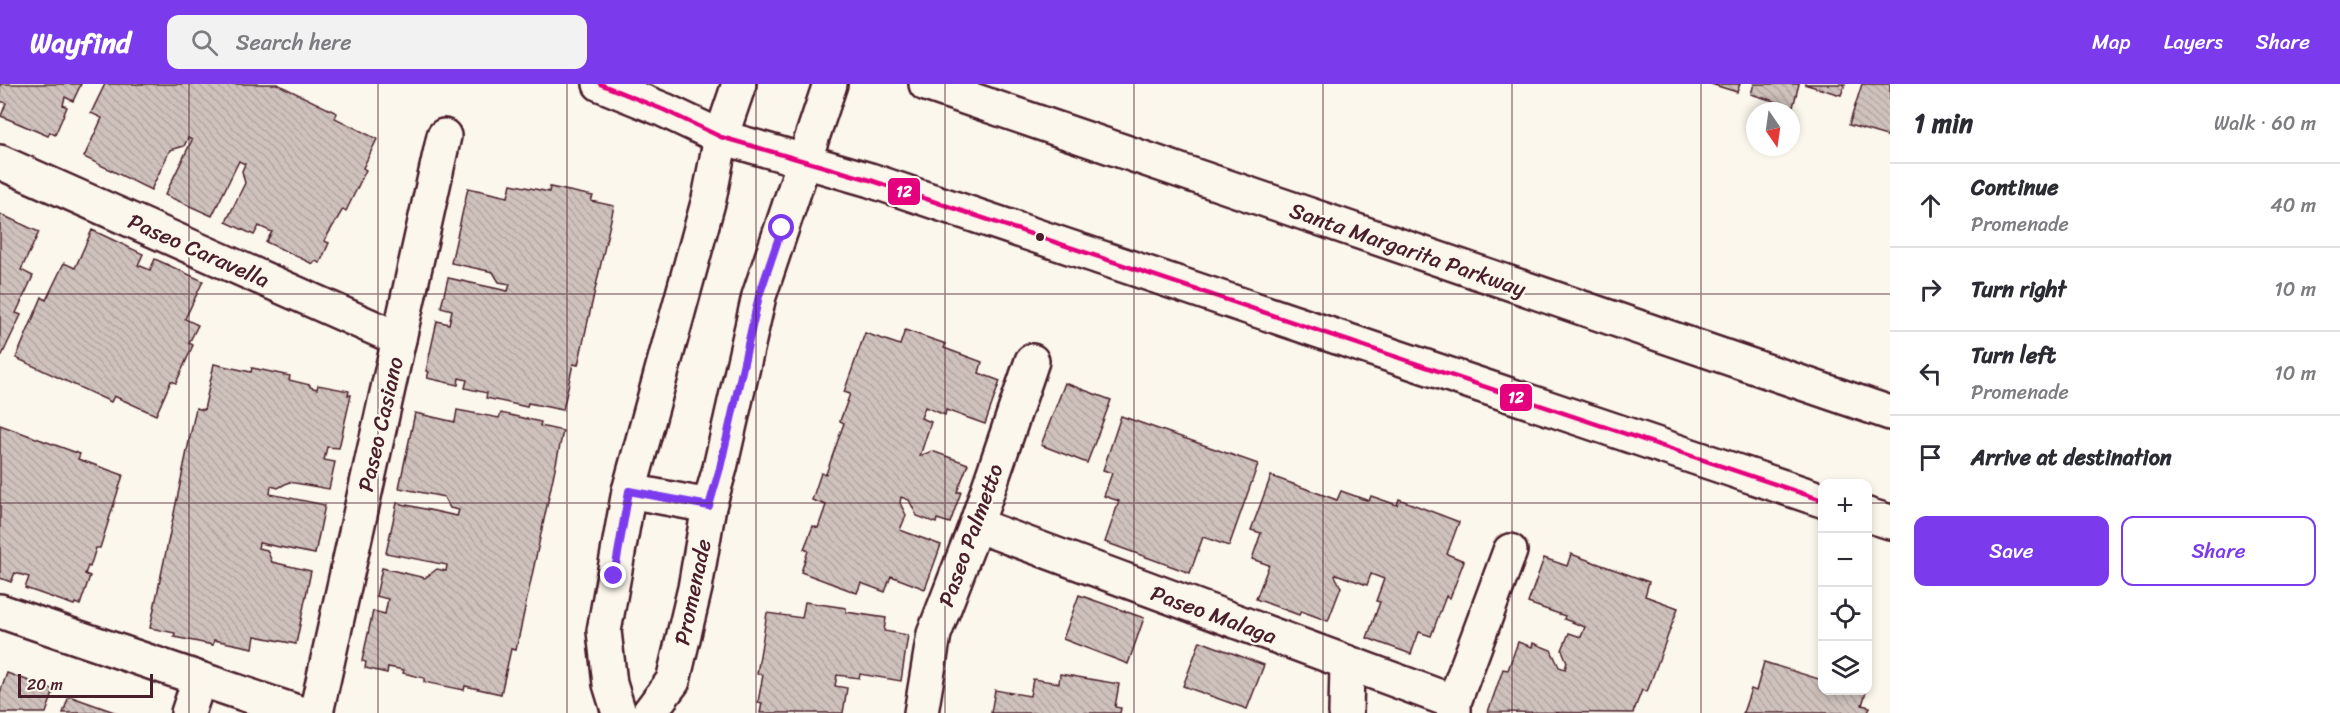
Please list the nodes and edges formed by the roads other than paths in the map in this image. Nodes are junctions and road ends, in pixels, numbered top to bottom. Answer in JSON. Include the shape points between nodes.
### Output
{"nodes":[{"id":1,"x":600,"y":84,"type":"edge"},
{"id":2,"x":740,"y":84,"type":"edge"},
{"id":3,"x":830,"y":84,"type":"edge"},
{"id":4,"x":926,"y":84,"type":"edge"},
{"id":5,"x":444,"y":136,"type":"dead end"},
{"id":6,"x":721,"y":136,"type":"junction"},
{"id":7,"x":805,"y":161,"type":"junction"},
{"id":8,"x":0,"y":162,"type":"edge"},
{"id":9,"x":399,"y":339,"type":"junction"},
{"id":10,"x":1032,"y":361,"type":"dead end"},
{"id":11,"x":1890,"y":413,"type":"edge"},
{"id":12,"x":629,"y":491,"type":"junction"},
{"id":13,"x":1818,"y":499,"type":"edge"},
{"id":14,"x":709,"y":506,"type":"junction"},
{"id":15,"x":1872,"y":516,"type":"edge"},
{"id":16,"x":1890,"y":522,"type":"edge"},
{"id":17,"x":976,"y":525,"type":"junction"},
{"id":18,"x":1510,"y":551,"type":"dead end"},
{"id":19,"x":0,"y":611,"type":"edge"},
{"id":20,"x":1347,"y":664,"type":"junction"},
{"id":21,"x":199,"y":680,"type":"junction"},
{"id":22,"x":1454,"y":707,"type":"edge"},
{"id":23,"x":188,"y":713,"type":"edge"},
{"id":24,"x":300,"y":713,"type":"edge"},
{"id":25,"x":315,"y":713,"type":"edge"},
{"id":26,"x":620,"y":713,"type":"edge"},
{"id":27,"x":649,"y":713,"type":"edge"},
{"id":28,"x":921,"y":713,"type":"edge"},
{"id":29,"x":1346,"y":713,"type":"edge"}],
"edges":[{"from":1,"to":6,"type":"street"},
{"from":2,"to":6,"type":"street"},
{"from":3,"to":7,"type":"street","name":"Promenade"},
{"from":4,"to":11,"type":"street","name":"Santa Margarita Parkway"},
{"from":5,"to":9,"type":"street","name":"Paseo Casiano"},
{"from":6,"to":7,"type":"street"},
{"from":6,"to":12,"type":"street","via":[[709,199]]},
{"from":7,"to":13,"type":"street"},
{"from":7,"to":14,"type":"street","name":"Promenade","via":[[759,296]]},
{"from":8,"to":9,"type":"street","name":"Paseo Caravella"},
{"from":9,"to":25,"type":"street","name":"Paseo Casiano"},
{"from":10,"to":17,"type":"street","name":"Paseo Palmetto"},
{"from":12,"to":14,"type":"street"},
{"from":12,"to":26,"type":"street","via":[[604,631],[610,684]]},
{"from":14,"to":27,"type":"street","name":"Promenade","via":[[673,681]]},
{"from":15,"to":16,"type":"street"},
{"from":17,"to":20,"type":"street","name":"Paseo Malaga"},
{"from":17,"to":28,"type":"street","name":"Paseo Palmetto","via":[[933,634]]},
{"from":18,"to":22,"type":"street"},
{"from":19,"to":21,"type":"street"},
{"from":20,"to":22,"type":"street","name":"Paseo Malaga"},
{"from":20,"to":29,"type":"street"},
{"from":21,"to":23,"type":"street"},
{"from":21,"to":24,"type":"street"}]}
